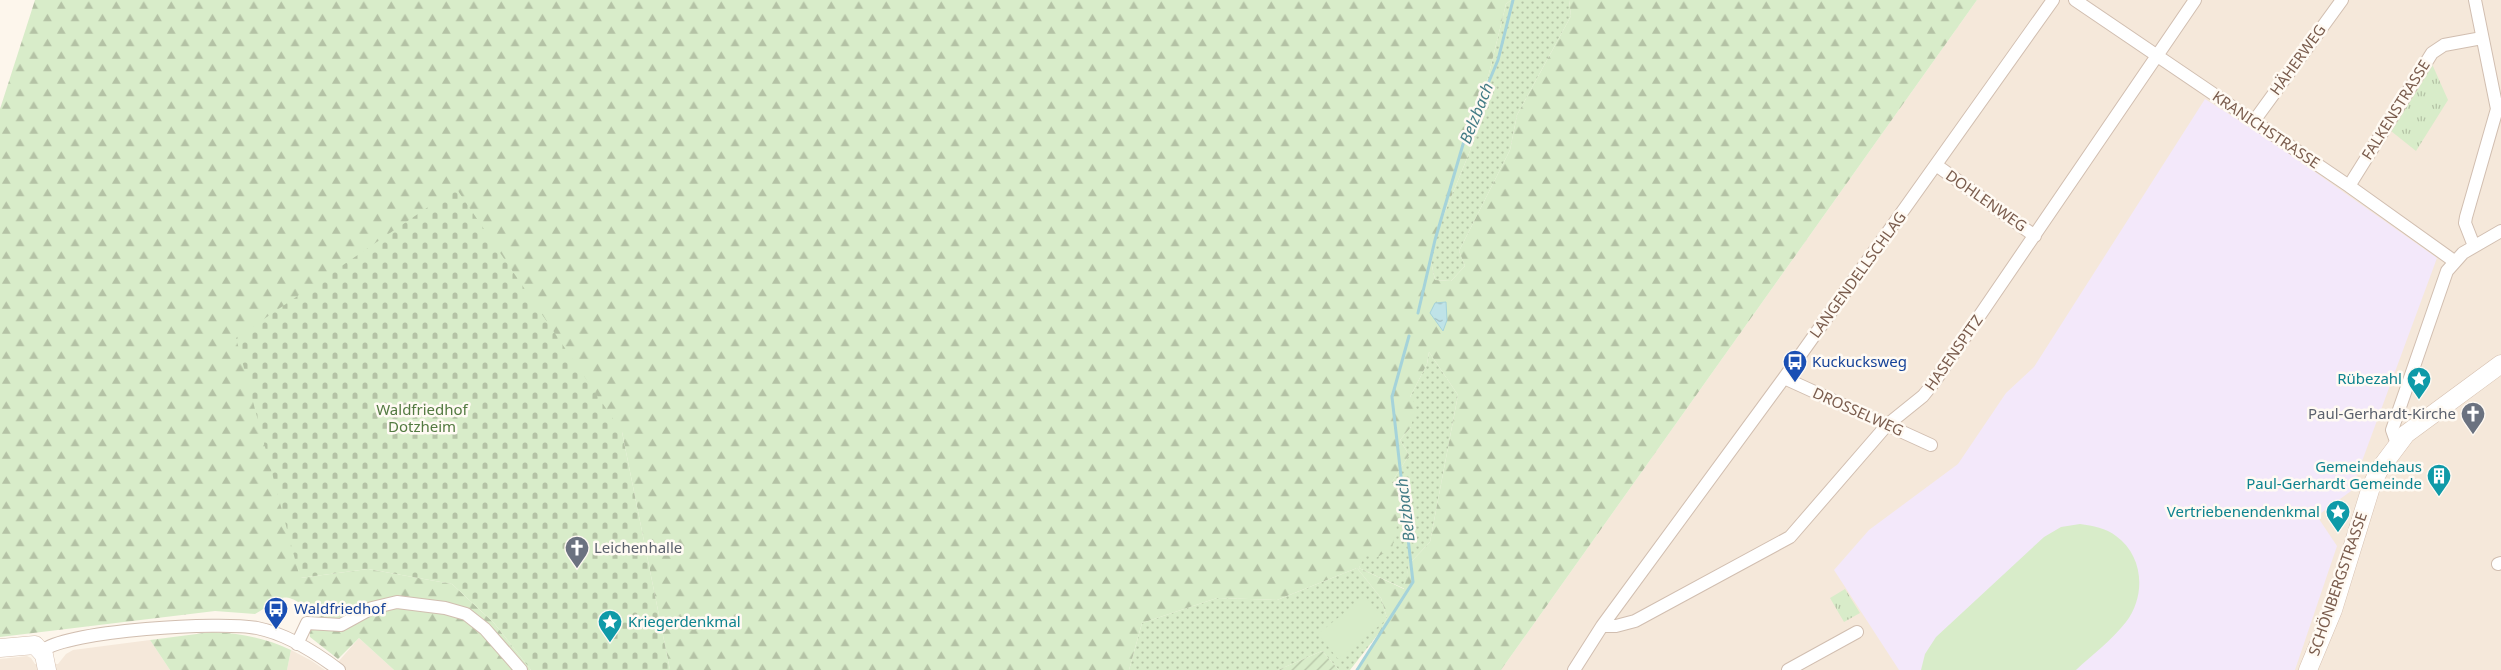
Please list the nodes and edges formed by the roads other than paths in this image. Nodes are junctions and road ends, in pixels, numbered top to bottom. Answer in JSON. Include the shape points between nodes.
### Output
{"nodes":[{"id":1,"x":2053,"y":0,"type":"edge"},
{"id":2,"x":2076,"y":0,"type":"edge"},
{"id":3,"x":2194,"y":0,"type":"edge"},
{"id":4,"x":2342,"y":0,"type":"edge"},
{"id":5,"x":2475,"y":0,"type":"edge"},
{"id":6,"x":2482,"y":38,"type":"junction"},
{"id":7,"x":2155,"y":55,"type":"junction"},
{"id":8,"x":2254,"y":121,"type":"junction"},
{"id":9,"x":1936,"y":166,"type":"junction"},
{"id":10,"x":2348,"y":186,"type":"junction"},
{"id":11,"x":2501,"y":231,"type":"edge"},
{"id":12,"x":2035,"y":236,"type":"junction"},
{"id":13,"x":2474,"y":246,"type":"junction"},
{"id":14,"x":2454,"y":261,"type":"junction"},
{"id":15,"x":2501,"y":364,"type":"edge"},
{"id":16,"x":1784,"y":378,"type":"junction"},
{"id":17,"x":1887,"y":425,"type":"junction"},
{"id":18,"x":2396,"y":444,"type":"junction"},
{"id":19,"x":1931,"y":445,"type":"dead end"},
{"id":20,"x":1602,"y":626,"type":"junction"},
{"id":21,"x":1857,"y":632,"type":"dead end"},
{"id":22,"x":298,"y":644,"type":"junction"},
{"id":23,"x":0,"y":648,"type":"edge"},
{"id":24,"x":42,"y":651,"type":"junction"},
{"id":25,"x":46,"y":670,"type":"edge"},
{"id":26,"x":338,"y":670,"type":"edge"},
{"id":27,"x":521,"y":670,"type":"edge"},
{"id":28,"x":1574,"y":670,"type":"edge"},
{"id":29,"x":1788,"y":670,"type":"edge"},
{"id":30,"x":2308,"y":670,"type":"edge"}],
"edges":[{"from":1,"to":9,"type":"street","name":"LANGENDELLSCHLAG"},
{"from":2,"to":7,"type":"street","name":"KRANICHSTRASSE"},
{"from":3,"to":7,"type":"street","name":"HASENSPITZ"},
{"from":4,"to":8,"type":"street","name":"HÄHERWEG"},
{"from":5,"to":6,"type":"street"},
{"from":6,"to":10,"type":"street","name":"FALKENSTRASSE","via":[[2444,45],[2432,53]]},
{"from":6,"to":13,"type":"street","via":[[2497,109],[2466,217],[2465,223]]},
{"from":7,"to":8,"type":"street","name":"KRANICHSTRASSE"},
{"from":7,"to":12,"type":"street","name":"HASENSPITZ"},
{"from":8,"to":10,"type":"street","name":"KRANICHSTRASSE"},
{"from":9,"to":12,"type":"street","name":"DOHLENWEG"},
{"from":9,"to":16,"type":"street","name":"LANGENDELLSCHLAG"},
{"from":10,"to":14,"type":"street","name":"KRANICHSTRASSE"},
{"from":11,"to":13,"type":"street"},
{"from":12,"to":17,"type":"street","name":"HASENSPITZ","via":[[1935,382]]},
{"from":13,"to":14,"type":"street"},
{"from":14,"to":18,"type":"street","via":[[2442,283],[2392,430]]},
{"from":15,"to":18,"type":"street","name":"SCHÖNBERGSTRASSE"},
{"from":16,"to":17,"type":"street","name":"DROSSELWEG"},
{"from":16,"to":20,"type":"street","name":"LANGENDELLSCHLAG"},
{"from":17,"to":19,"type":"street","name":"DROSSELWEG"},
{"from":17,"to":20,"type":"street","name":"HASENSPITZ","via":[[1790,537],[1635,621]]},
{"from":18,"to":30,"type":"street","name":"SCHÖNBERGSTRASSE","via":[[2371,487],[2332,610]]},
{"from":20,"to":28,"type":"street","name":"LANGENDELLSCHLAG"},
{"from":21,"to":29,"type":"street"},
{"from":22,"to":24,"type":"street","via":[[273,632],[215,624],[126,631],[55,643]]},
{"from":22,"to":26,"type":"street"},
{"from":22,"to":27,"type":"street","via":[[307,623],[341,625],[377,606],[397,602],[426,604],[466,614],[485,629]]},
{"from":23,"to":24,"type":"street","via":[[32,645]]},
{"from":24,"to":25,"type":"street"}]}
